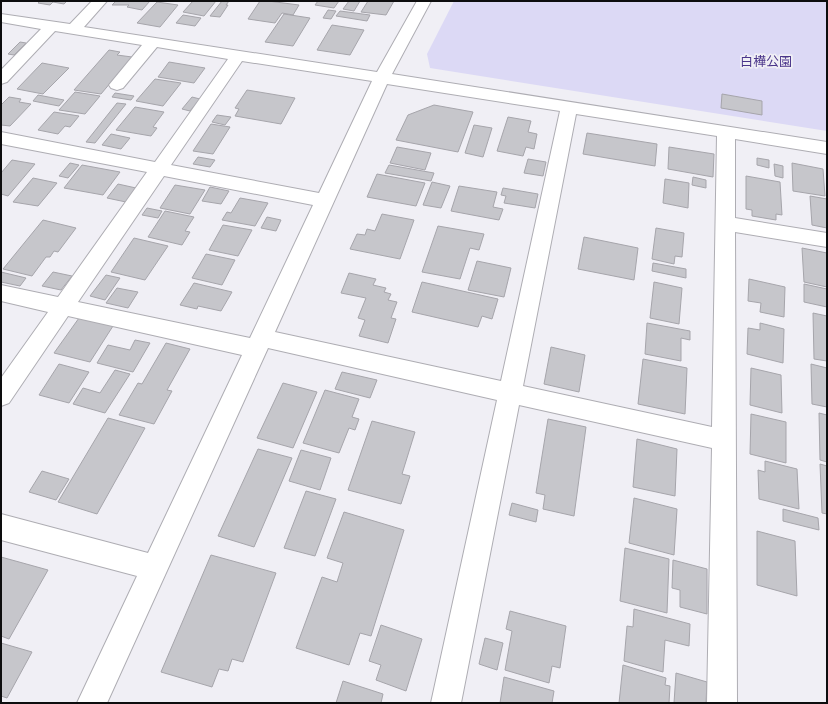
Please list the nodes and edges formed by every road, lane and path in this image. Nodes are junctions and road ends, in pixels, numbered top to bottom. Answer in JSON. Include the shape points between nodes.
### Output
{"nodes":[{"id":1,"x":100,"y":1,"type":"edge"},
{"id":2,"x":424,"y":1,"type":"edge"},
{"id":3,"x":1,"y":18,"type":"edge"},
{"id":4,"x":52,"y":26,"type":"junction"},
{"id":5,"x":73,"y":30,"type":"junction"},
{"id":6,"x":153,"y":42,"type":"junction"},
{"id":7,"x":238,"y":56,"type":"junction"},
{"id":8,"x":382,"y":78,"type":"junction"},
{"id":9,"x":1,"y":79,"type":"edge"},
{"id":10,"x":117,"y":85,"type":"dead end"},
{"id":11,"x":569,"y":107,"type":"junction"},
{"id":12,"x":726,"y":132,"type":"junction"},
{"id":13,"x":1,"y":138,"type":"edge"},
{"id":14,"x":827,"y":148,"type":"edge"},
{"id":15,"x":159,"y":169,"type":"junction"},
{"id":16,"x":325,"y":201,"type":"junction"},
{"id":17,"x":725,"y":223,"type":"junction"},
{"id":18,"x":827,"y":240,"type":"edge"},
{"id":19,"x":1,"y":293,"type":"edge"},
{"id":20,"x":64,"y":306,"type":"junction"},
{"id":21,"x":260,"y":343,"type":"junction"},
{"id":22,"x":509,"y":393,"type":"junction"},
{"id":23,"x":1,"y":396,"type":"edge"},
{"id":24,"x":723,"y":440,"type":"junction"},
{"id":25,"x":1,"y":526,"type":"edge"},
{"id":26,"x":155,"y":568,"type":"junction"},
{"id":27,"x":92,"y":703,"type":"edge"},
{"id":28,"x":446,"y":703,"type":"edge"},
{"id":29,"x":722,"y":703,"type":"edge"}],
"edges":[{"from":1,"to":5,"type":"street"},
{"from":2,"to":8,"type":"street"},
{"from":3,"to":4,"type":"street"},
{"from":4,"to":5,"type":"street"},
{"from":4,"to":9,"type":"street"},
{"from":5,"to":6,"type":"street"},
{"from":6,"to":7,"type":"street"},
{"from":6,"to":10,"type":"street"},
{"from":7,"to":8,"type":"street"},
{"from":7,"to":15,"type":"street"},
{"from":8,"to":11,"type":"street"},
{"from":8,"to":16,"type":"street"},
{"from":11,"to":12,"type":"street"},
{"from":11,"to":22,"type":"street"},
{"from":12,"to":14,"type":"street"},
{"from":12,"to":17,"type":"street"},
{"from":13,"to":15,"type":"street"},
{"from":15,"to":16,"type":"street"},
{"from":15,"to":20,"type":"street"},
{"from":16,"to":21,"type":"street"},
{"from":17,"to":18,"type":"street"},
{"from":17,"to":24,"type":"street"},
{"from":19,"to":20,"type":"street"},
{"from":20,"to":21,"type":"street"},
{"from":20,"to":23,"type":"street"},
{"from":21,"to":22,"type":"street"},
{"from":21,"to":26,"type":"street"},
{"from":22,"to":24,"type":"street"},
{"from":22,"to":28,"type":"street"},
{"from":24,"to":29,"type":"street"},
{"from":25,"to":26,"type":"street"},
{"from":26,"to":27,"type":"street"}]}
